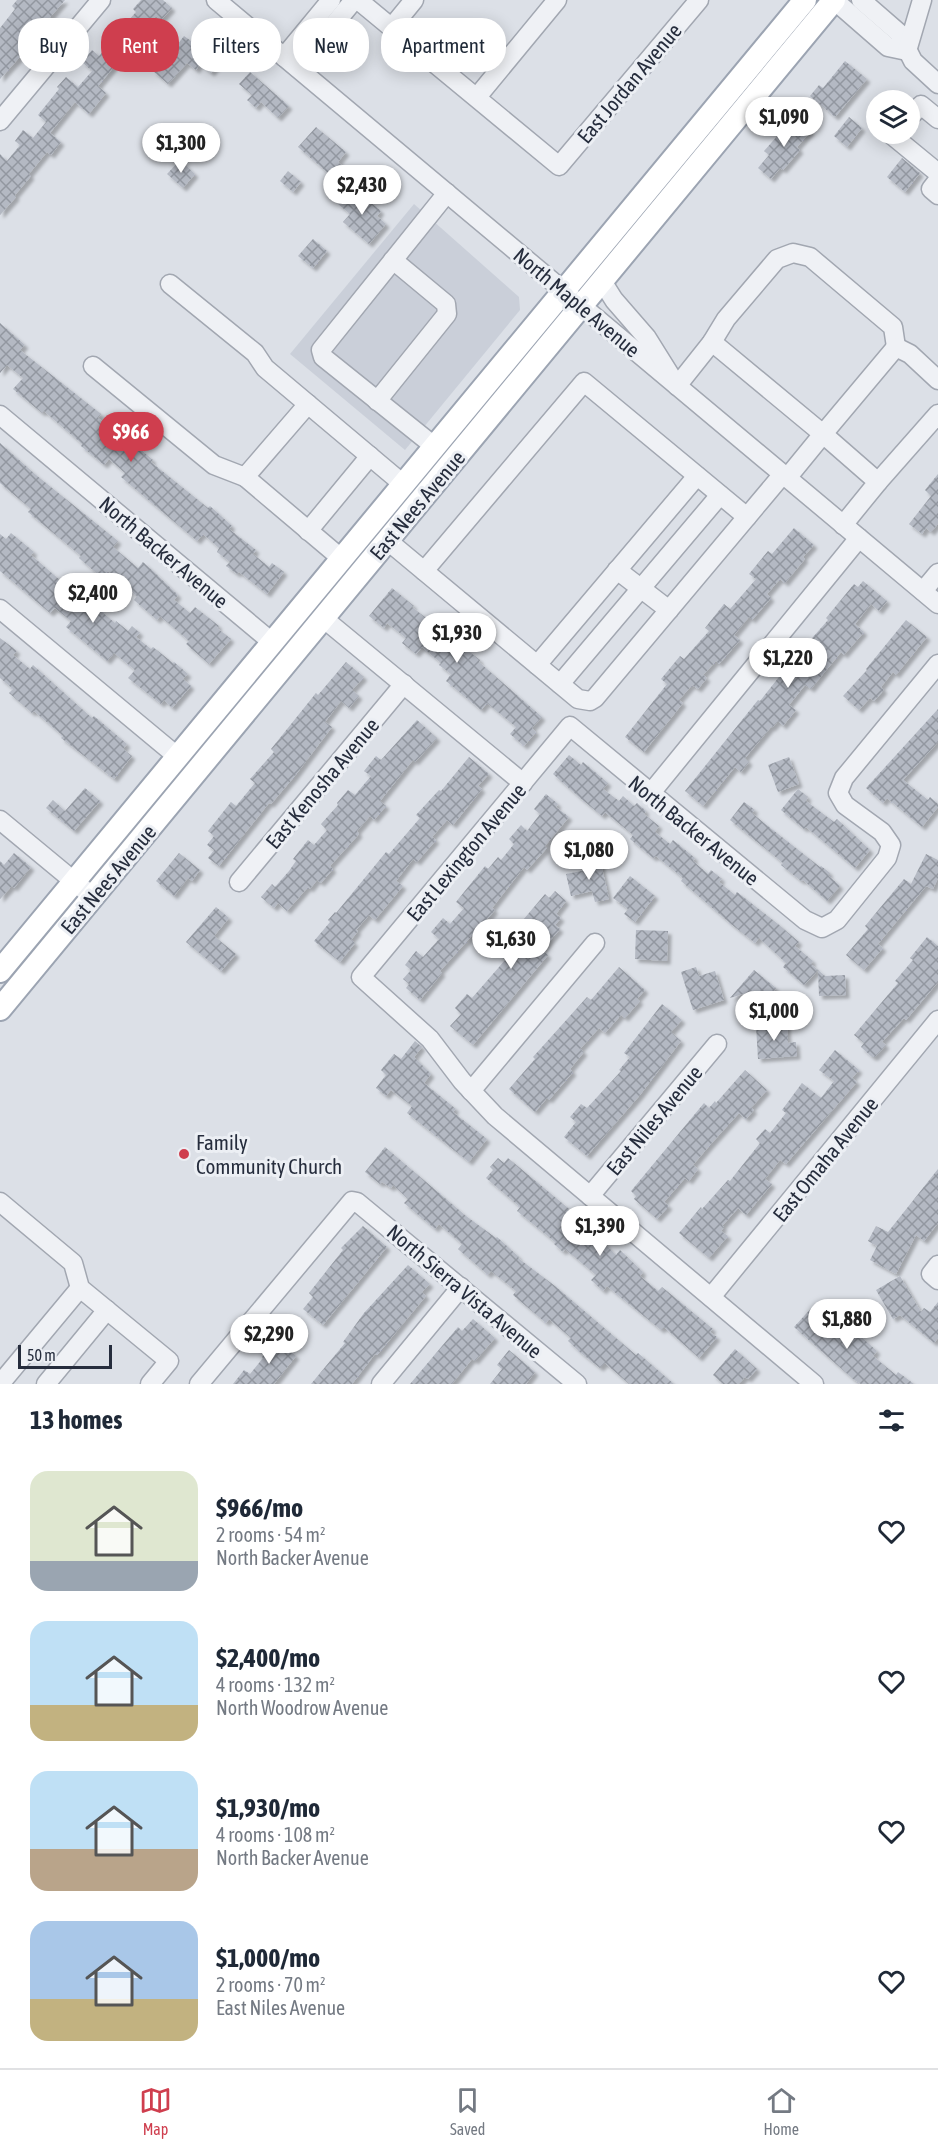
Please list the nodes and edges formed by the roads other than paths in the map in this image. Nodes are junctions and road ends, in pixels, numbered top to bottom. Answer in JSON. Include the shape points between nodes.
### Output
{"nodes":[{"id":1,"x":101,"y":0,"type":"edge"},
{"id":2,"x":216,"y":0,"type":"edge"},
{"id":3,"x":331,"y":0,"type":"edge"},
{"id":4,"x":356,"y":0,"type":"edge"},
{"id":5,"x":414,"y":0,"type":"edge"},
{"id":6,"x":557,"y":0,"type":"edge"},
{"id":7,"x":699,"y":0,"type":"edge"},
{"id":8,"x":805,"y":0,"type":"edge"},
{"id":9,"x":819,"y":0,"type":"edge"},
{"id":10,"x":834,"y":0,"type":"edge"},
{"id":11,"x":861,"y":0,"type":"edge"},
{"id":12,"x":922,"y":0,"type":"edge"},
{"id":13,"x":399,"y":18,"type":"edge"},
{"id":14,"x":381,"y":19,"type":"edge"},
{"id":15,"x":907,"y":51,"type":"junction"},
{"id":16,"x":291,"y":62,"type":"junction"},
{"id":17,"x":447,"y":72,"type":"edge"},
{"id":18,"x":938,"y":84,"type":"edge"},
{"id":19,"x":477,"y":97,"type":"junction"},
{"id":20,"x":920,"y":106,"type":"edge"},
{"id":21,"x":938,"y":119,"type":"edge"},
{"id":22,"x":0,"y":121,"type":"edge"},
{"id":23,"x":731,"y":126,"type":"junction"},
{"id":24,"x":903,"y":144,"type":"edge"},
{"id":25,"x":938,"y":173,"type":"edge"},
{"id":26,"x":938,"y":180,"type":"edge"},
{"id":27,"x":447,"y":193,"type":"junction"},
{"id":28,"x":938,"y":195,"type":"edge"},
{"id":29,"x":393,"y":260,"type":"junction"},
{"id":30,"x":602,"y":281,"type":"junction"},
{"id":31,"x":170,"y":284,"type":"dead end"},
{"id":32,"x":564,"y":291,"type":"junction"},
{"id":33,"x":581,"y":306,"type":"junction"},
{"id":34,"x":712,"y":342,"type":"junction"},
{"id":35,"x":896,"y":347,"type":"junction"},
{"id":36,"x":93,"y":366,"type":"dead end"},
{"id":37,"x":938,"y":380,"type":"edge"},
{"id":38,"x":677,"y":386,"type":"junction"},
{"id":39,"x":377,"y":401,"type":"junction"},
{"id":40,"x":308,"y":404,"type":"junction"},
{"id":41,"x":938,"y":414,"type":"edge"},
{"id":42,"x":0,"y":415,"type":"edge"},
{"id":43,"x":823,"y":434,"type":"junction"},
{"id":44,"x":434,"y":446,"type":"junction"},
{"id":45,"x":370,"y":456,"type":"junction"},
{"id":46,"x":697,"y":476,"type":"junction"},
{"id":47,"x":785,"y":476,"type":"junction"},
{"id":48,"x":245,"y":477,"type":"junction"},
{"id":49,"x":878,"y":482,"type":"junction"},
{"id":50,"x":404,"y":484,"type":"junction"},
{"id":51,"x":720,"y":495,"type":"junction"},
{"id":52,"x":747,"y":517,"type":"junction"},
{"id":53,"x":843,"y":525,"type":"junction"},
{"id":54,"x":308,"y":531,"type":"junction"},
{"id":55,"x":859,"y":538,"type":"junction"},
{"id":56,"x":388,"y":541,"type":"junction"},
{"id":57,"x":342,"y":559,"type":"junction"},
{"id":58,"x":617,"y":570,"type":"junction"},
{"id":59,"x":424,"y":571,"type":"junction"},
{"id":60,"x":938,"y":573,"type":"edge"},
{"id":61,"x":640,"y":589,"type":"junction"},
{"id":62,"x":923,"y":591,"type":"junction"},
{"id":63,"x":938,"y":604,"type":"edge"},
{"id":64,"x":0,"y":609,"type":"edge"},
{"id":65,"x":669,"y":610,"type":"junction"},
{"id":66,"x":323,"y":618,"type":"junction"},
{"id":67,"x":273,"y":643,"type":"junction"},
{"id":68,"x":938,"y":664,"type":"edge"},
{"id":69,"x":537,"y":665,"type":"junction"},
{"id":70,"x":404,"y":684,"type":"junction"},
{"id":71,"x":560,"y":684,"type":"junction"},
{"id":72,"x":570,"y":726,"type":"joint"},
{"id":73,"x":178,"y":757,"type":"junction"},
{"id":74,"x":523,"y":783,"type":"junction"},
{"id":75,"x":650,"y":794,"type":"junction"},
{"id":76,"x":0,"y":820,"type":"edge"},
{"id":77,"x":74,"y":882,"type":"junction"},
{"id":78,"x":239,"y":882,"type":"dead end"},
{"id":79,"x":93,"y":897,"type":"junction"},
{"id":80,"x":595,"y":943,"type":"dead end"},
{"id":81,"x":0,"y":971,"type":"edge"},
{"id":82,"x":0,"y":1009,"type":"edge"},
{"id":83,"x":938,"y":1020,"type":"edge"},
{"id":84,"x":717,"y":1044,"type":"dead end"},
{"id":85,"x":471,"y":1091,"type":"junction"},
{"id":86,"x":590,"y":1196,"type":"junction"},
{"id":87,"x":0,"y":1202,"type":"edge"},
{"id":88,"x":461,"y":1287,"type":"junction"},
{"id":89,"x":80,"y":1288,"type":"junction"},
{"id":90,"x":711,"y":1297,"type":"junction"},
{"id":91,"x":107,"y":1310,"type":"junction"},
{"id":92,"x":571,"y":1382,"type":"edge"},
{"id":93,"x":0,"y":1384,"type":"edge"},
{"id":94,"x":46,"y":1384,"type":"edge"},
{"id":95,"x":150,"y":1384,"type":"edge"},
{"id":96,"x":199,"y":1384,"type":"edge"},
{"id":97,"x":381,"y":1384,"type":"edge"},
{"id":98,"x":814,"y":1384,"type":"edge"}],
"edges":[{"from":1,"to":22,"type":"street"},
{"from":2,"to":16,"type":"street","name":"North Maple Avenue"},
{"from":3,"to":16,"type":"street"},
{"from":4,"to":14,"type":"street"},
{"from":4,"to":16,"type":"street"},
{"from":5,"to":13,"type":"street"},
{"from":6,"to":19,"type":"street"},
{"from":7,"to":19,"type":"street","name":"East Jordan Avenue","via":[[559,166]]},
{"from":8,"to":32,"type":"main road","name":"East Nees Avenue"},
{"from":9,"to":23,"type":"main road","via":[[758,74]]},
{"from":10,"to":15,"type":"street","via":[[888,47]]},
{"from":10,"to":23,"type":"main road","name":"East Nees Avenue"},
{"from":11,"to":15,"type":"street","via":[[899,33]]},
{"from":12,"to":15,"type":"street"},
{"from":15,"to":18,"type":"street"},
{"from":16,"to":27,"type":"street","name":"North Maple Avenue"},
{"from":17,"to":19,"type":"street"},
{"from":20,"to":21,"type":"street"},
{"from":23,"to":30,"type":"main road","name":"East Nees Avenue"},
{"from":24,"to":25,"type":"street"},
{"from":26,"to":28,"type":"street","via":[[931,189]]},
{"from":27,"to":29,"type":"street"},
{"from":27,"to":32,"type":"street","name":"North Maple Avenue"},
{"from":29,"to":39,"type":"street","via":[[448,309]]},
{"from":29,"to":39,"type":"street","via":[[321,350],[323,357]]},
{"from":30,"to":33,"type":"main road","name":"East Nees Avenue"},
{"from":30,"to":38,"type":"street","via":[[647,338]]},
{"from":31,"to":40,"type":"street","via":[[255,353],[266,368]]},
{"from":32,"to":33,"type":"street","name":"North Maple Avenue"},
{"from":32,"to":44,"type":"main road","name":"East Nees Avenue"},
{"from":33,"to":38,"type":"street","name":"North Maple Avenue"},
{"from":33,"to":56,"type":"main road","name":"East Nees Avenue"},
{"from":34,"to":35,"type":"street","via":[[726,318],[777,259],[793,253],[810,257],[893,327]]},
{"from":34,"to":38,"type":"street"},
{"from":34,"to":43,"type":"street"},
{"from":35,"to":37,"type":"street","via":[[910,354]]},
{"from":35,"to":43,"type":"street"},
{"from":36,"to":48,"type":"street","via":[[214,465]]},
{"from":38,"to":47,"type":"street","name":"North Maple Avenue"},
{"from":39,"to":44,"type":"street"},
{"from":40,"to":45,"type":"street"},
{"from":40,"to":48,"type":"street"},
{"from":41,"to":49,"type":"street"},
{"from":42,"to":67,"type":"street","name":"North Backer Avenue"},
{"from":43,"to":47,"type":"street"},
{"from":43,"to":49,"type":"street"},
{"from":44,"to":50,"type":"main road","name":"East Nees Avenue"},
{"from":45,"to":50,"type":"street"},
{"from":45,"to":54,"type":"street"},
{"from":46,"to":51,"type":"street"},
{"from":46,"to":58,"type":"street"},
{"from":46,"to":59,"type":"street","via":[[584,382]]},
{"from":47,"to":52,"type":"street"},
{"from":47,"to":53,"type":"street","name":"North Maple Avenue"},
{"from":48,"to":54,"type":"street"},
{"from":49,"to":53,"type":"street"},
{"from":50,"to":57,"type":"main road","name":"East Nees Avenue"},
{"from":51,"to":52,"type":"street"},
{"from":51,"to":61,"type":"street"},
{"from":52,"to":65,"type":"street"},
{"from":53,"to":55,"type":"street","name":"North Maple Avenue"},
{"from":54,"to":57,"type":"street"},
{"from":55,"to":62,"type":"street","name":"North Maple Avenue"},
{"from":55,"to":75,"type":"street"},
{"from":56,"to":59,"type":"street"},
{"from":56,"to":66,"type":"main road","name":"East Nees Avenue"},
{"from":57,"to":66,"type":"main road","via":[[343,576],[322,604]]},
{"from":57,"to":67,"type":"main road","name":"East Nees Avenue"},
{"from":58,"to":61,"type":"street"},
{"from":58,"to":69,"type":"street"},
{"from":59,"to":69,"type":"street"},
{"from":60,"to":62,"type":"street"},
{"from":61,"to":65,"type":"street"},
{"from":61,"to":71,"type":"street"},
{"from":62,"to":63,"type":"street","name":"North Maple Avenue"},
{"from":64,"to":73,"type":"street"},
{"from":65,"to":71,"type":"street","via":[[593,701],[580,700]]},
{"from":66,"to":70,"type":"street"},
{"from":66,"to":79,"type":"main road","name":"East Nees Avenue"},
{"from":67,"to":73,"type":"main road","name":"East Nees Avenue"},
{"from":68,"to":75,"type":"street","name":"North Backer Avenue","via":[[844,778],[838,793],[845,805],[882,832],[891,845],[887,858],[837,920],[822,928],[805,920]]},
{"from":69,"to":71,"type":"street"},
{"from":70,"to":74,"type":"street"},
{"from":70,"to":78,"type":"street","name":"East Kenosha Avenue"},
{"from":72,"to":74,"type":"street","name":"East Lexington Avenue"},
{"from":72,"to":75,"type":"street","name":"North Backer Avenue"},
{"from":73,"to":77,"type":"main road","name":"East Nees Avenue"},
{"from":74,"to":85,"type":"street","name":"East Lexington Avenue","via":[[361,977],[430,1039]]},
{"from":76,"to":77,"type":"street"},
{"from":77,"to":79,"type":"street"},
{"from":77,"to":81,"type":"main road","name":"East Nees Avenue"},
{"from":79,"to":82,"type":"main road","name":"East Nees Avenue"},
{"from":80,"to":85,"type":"street"},
{"from":83,"to":90,"type":"street","name":"East Omaha Avenue"},
{"from":84,"to":86,"type":"street","name":"East Niles Avenue"},
{"from":85,"to":86,"type":"street"},
{"from":86,"to":90,"type":"street"},
{"from":87,"to":89,"type":"street","via":[[73,1263]]},
{"from":88,"to":92,"type":"street","name":"North Sierra Vista Avenue"},
{"from":88,"to":96,"type":"street","name":"North Sierra Vista Avenue","via":[[352,1201]]},
{"from":88,"to":97,"type":"street"},
{"from":89,"to":91,"type":"street"},
{"from":89,"to":93,"type":"street"},
{"from":90,"to":98,"type":"street"},
{"from":91,"to":94,"type":"street"},
{"from":91,"to":95,"type":"street","via":[[169,1361]]}]}
